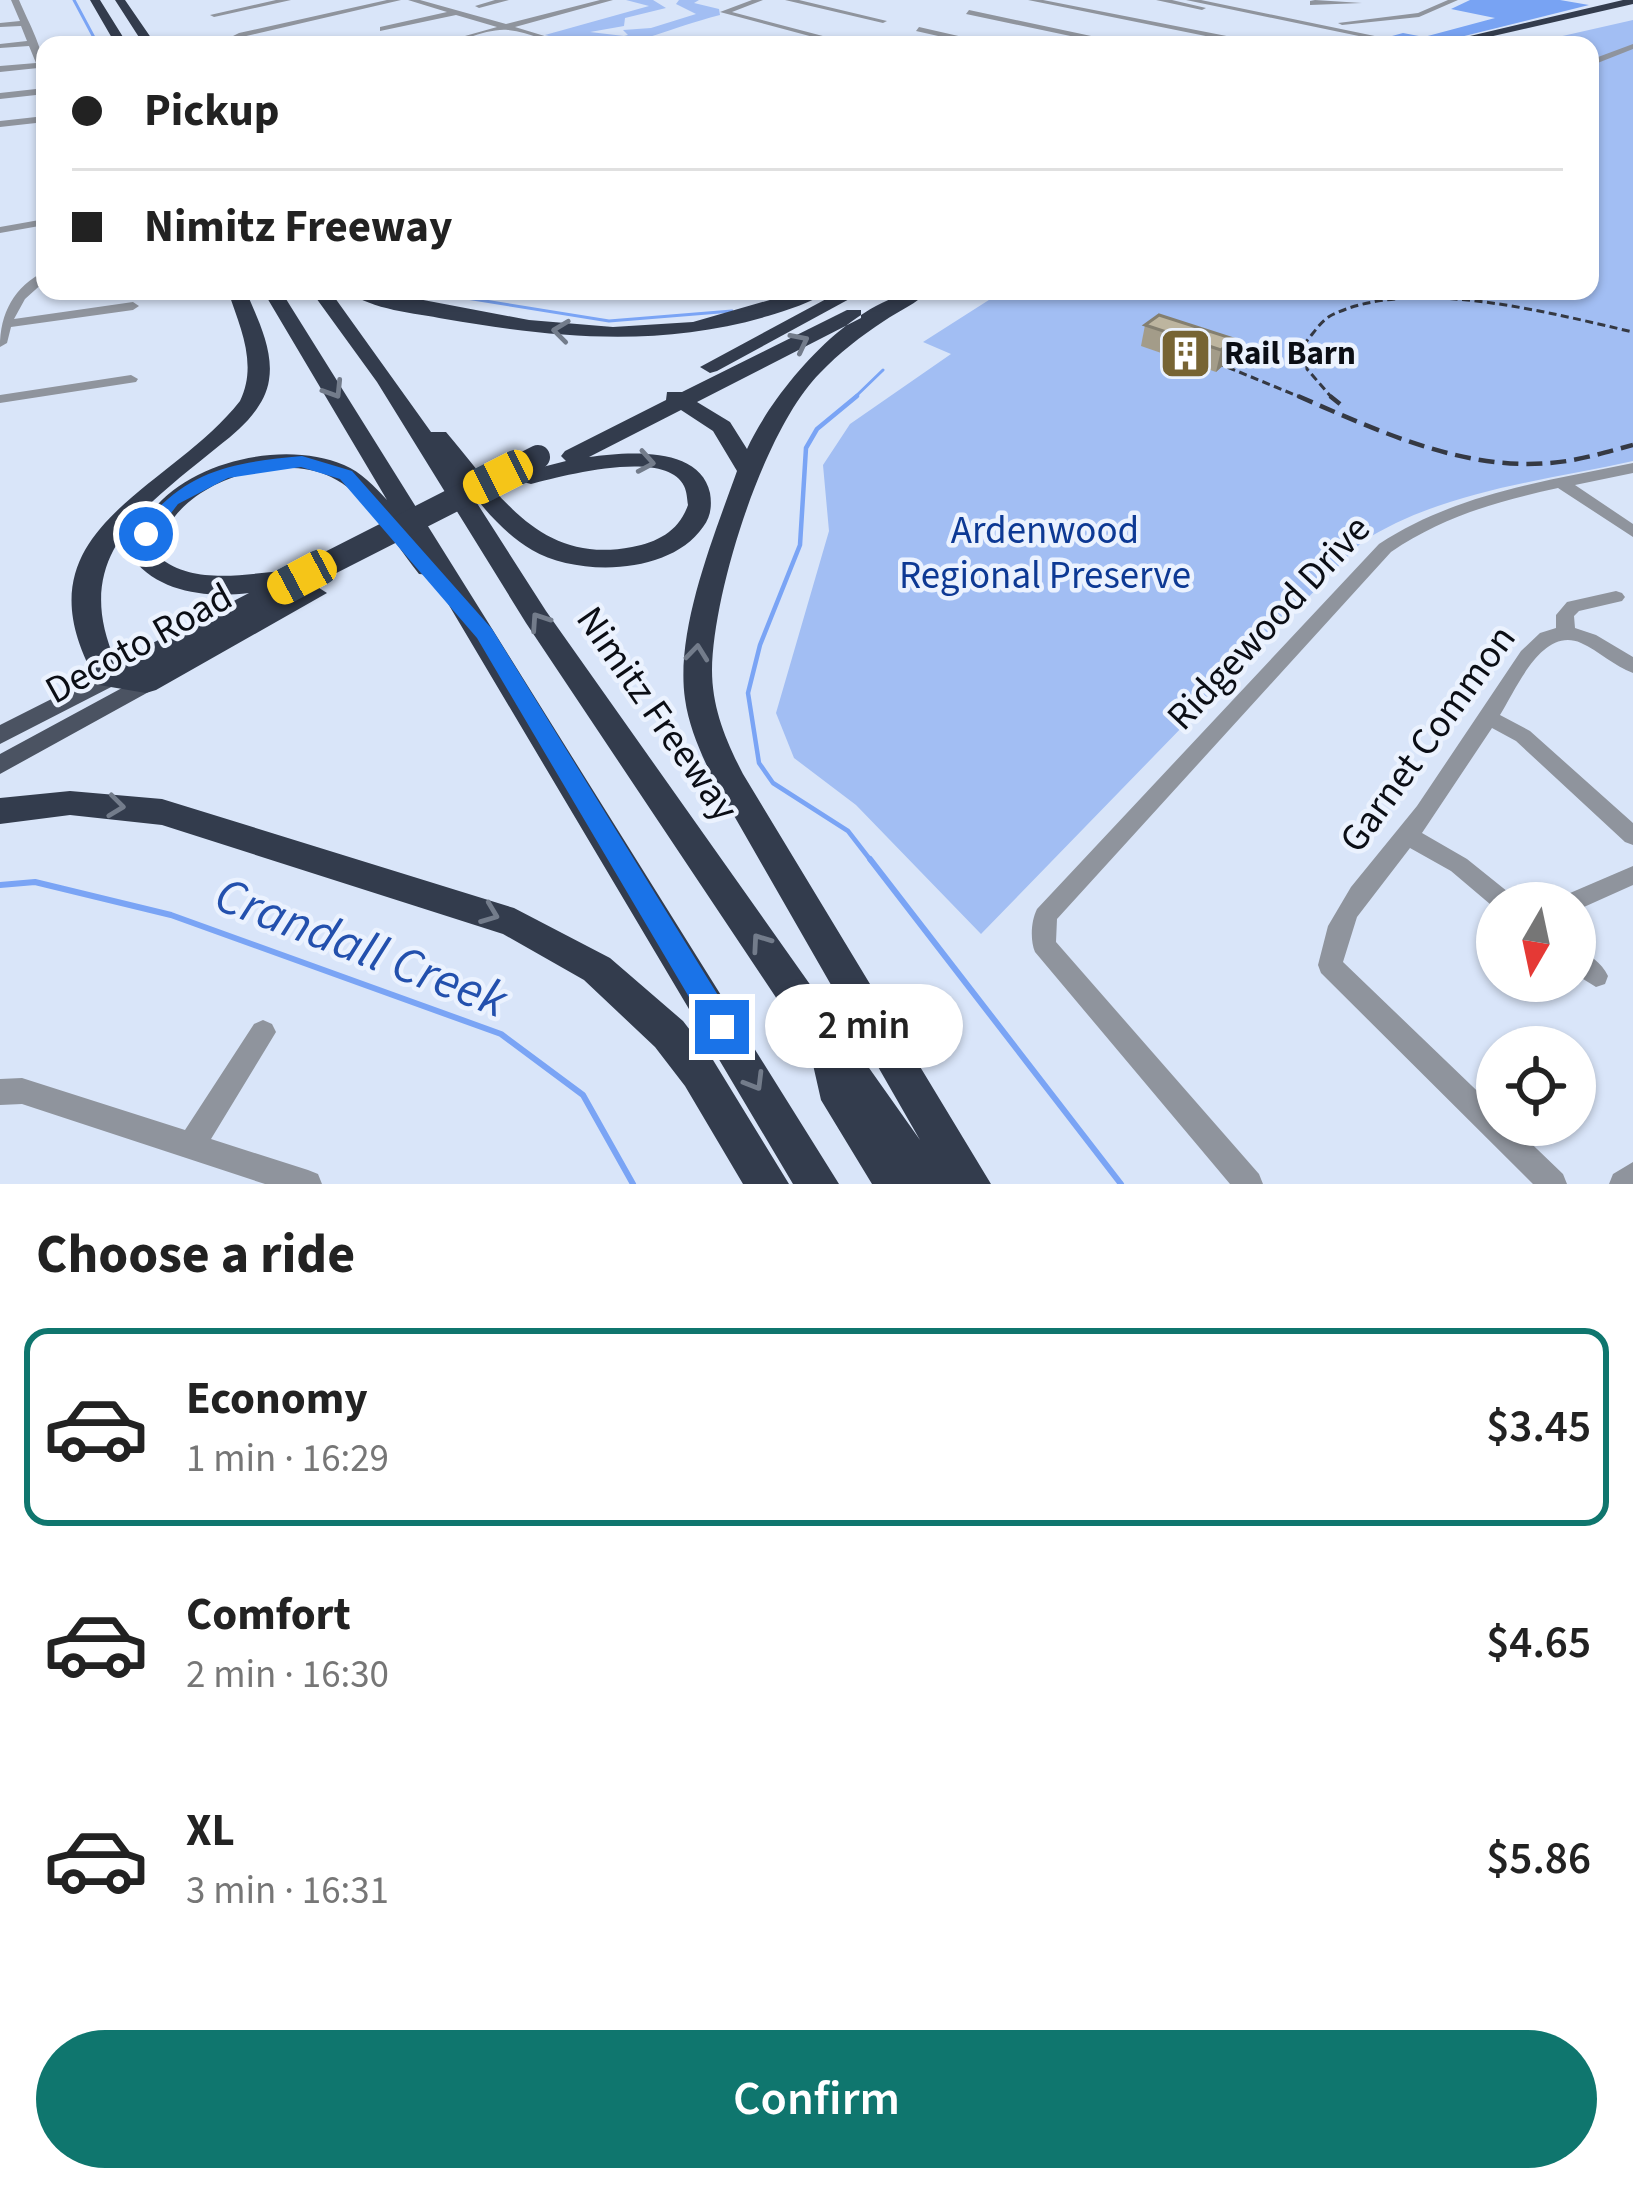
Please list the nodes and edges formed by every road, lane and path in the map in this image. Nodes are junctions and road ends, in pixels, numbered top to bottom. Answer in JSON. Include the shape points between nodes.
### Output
{"nodes":[{"id":1,"x":95,"y":0,"type":"edge"},
{"id":2,"x":120,"y":0,"type":"edge"},
{"id":3,"x":287,"y":0,"type":"edge"},
{"id":4,"x":397,"y":0,"type":"edge"},
{"id":5,"x":412,"y":0,"type":"edge"},
{"id":6,"x":505,"y":0,"type":"edge"},
{"id":7,"x":609,"y":0,"type":"edge"},
{"id":8,"x":759,"y":0,"type":"edge"},
{"id":9,"x":789,"y":0,"type":"edge"},
{"id":10,"x":910,"y":0,"type":"edge"},
{"id":11,"x":1032,"y":0,"type":"edge"},
{"id":12,"x":1164,"y":0,"type":"edge"},
{"id":13,"x":1190,"y":0,"type":"edge"},
{"id":14,"x":1454,"y":0,"type":"edge"},
{"id":15,"x":1633,"y":1,"type":"edge"},
{"id":16,"x":16,"y":2,"type":"edge"},
{"id":17,"x":932,"y":4,"type":"dead end"},
{"id":18,"x":0,"y":6,"type":"edge"},
{"id":19,"x":479,"y":6,"type":"dead end"},
{"id":20,"x":1633,"y":11,"type":"edge"},
{"id":21,"x":969,"y":12,"type":"dead end"},
{"id":22,"x":452,"y":13,"type":"junction"},
{"id":23,"x":214,"y":15,"type":"dead end"},
{"id":24,"x":1122,"y":18,"type":"junction"},
{"id":25,"x":883,"y":21,"type":"dead end"},
{"id":26,"x":1367,"y":22,"type":"junction"},
{"id":27,"x":26,"y":23,"type":"junction"},
{"id":28,"x":1308,"y":24,"type":"junction"},
{"id":29,"x":0,"y":26,"type":"edge"},
{"id":30,"x":503,"y":28,"type":"junction"},
{"id":31,"x":383,"y":29,"type":"dead end"},
{"id":32,"x":919,"y":29,"type":"dead end"},
{"id":33,"x":1078,"y":35,"type":"junction"},
{"id":34,"x":117,"y":36,"type":"edge"},
{"id":35,"x":144,"y":36,"type":"edge"},
{"id":36,"x":237,"y":36,"type":"edge"},
{"id":37,"x":472,"y":36,"type":"edge"},
{"id":38,"x":527,"y":36,"type":"edge"},
{"id":39,"x":534,"y":36,"type":"edge"},
{"id":40,"x":817,"y":36,"type":"edge"},
{"id":41,"x":950,"y":36,"type":"edge"},
{"id":42,"x":1083,"y":36,"type":"edge"},
{"id":43,"x":1216,"y":36,"type":"edge"},
{"id":44,"x":1369,"y":36,"type":"edge"},
{"id":45,"x":1378,"y":36,"type":"edge"},
{"id":46,"x":1478,"y":36,"type":"edge"},
{"id":47,"x":1526,"y":36,"type":"edge"},
{"id":48,"x":33,"y":43,"type":"junction"},
{"id":49,"x":0,"y":46,"type":"edge"},
{"id":50,"x":1633,"y":46,"type":"edge"},
{"id":51,"x":36,"y":51,"type":"edge"},
{"id":52,"x":1599,"y":59,"type":"edge"},
{"id":53,"x":0,"y":70,"type":"edge"},
{"id":54,"x":36,"y":70,"type":"edge"},
{"id":55,"x":36,"y":92,"type":"edge"},
{"id":56,"x":0,"y":96,"type":"edge"},
{"id":57,"x":36,"y":120,"type":"edge"},
{"id":58,"x":0,"y":124,"type":"edge"},
{"id":59,"x":36,"y":224,"type":"edge"},
{"id":60,"x":0,"y":230,"type":"edge"},
{"id":61,"x":36,"y":281,"type":"edge"},
{"id":62,"x":21,"y":291,"type":"junction"},
{"id":63,"x":0,"y":294,"type":"edge"},
{"id":64,"x":240,"y":300,"type":"edge"},
{"id":65,"x":278,"y":300,"type":"edge"},
{"id":66,"x":327,"y":300,"type":"edge"},
{"id":67,"x":387,"y":300,"type":"edge"},
{"id":68,"x":793,"y":300,"type":"edge"},
{"id":69,"x":840,"y":300,"type":"edge"},
{"id":70,"x":881,"y":300,"type":"edge"},
{"id":71,"x":905,"y":300,"type":"edge"},
{"id":72,"x":133,"y":306,"type":"dead end"},
{"id":73,"x":5,"y":324,"type":"junction"},
{"id":74,"x":0,"y":343,"type":"edge"},
{"id":75,"x":131,"y":379,"type":"dead end"},
{"id":76,"x":387,"y":380,"type":"junction"},
{"id":77,"x":681,"y":393,"type":"junction"},
{"id":78,"x":0,"y":399,"type":"edge"},
{"id":79,"x":534,"y":467,"type":"junction"},
{"id":80,"x":747,"y":468,"type":"junction"},
{"id":81,"x":1633,"y":468,"type":"edge"},
{"id":82,"x":1562,"y":484,"type":"junction"},
{"id":83,"x":1633,"y":532,"type":"edge"},
{"id":84,"x":308,"y":585,"type":"junction"},
{"id":85,"x":1616,"y":596,"type":"dead end"},
{"id":86,"x":1566,"y":632,"type":"junction"},
{"id":87,"x":485,"y":634,"type":"junction"},
{"id":88,"x":1633,"y":666,"type":"edge"},
{"id":89,"x":109,"y":678,"type":"junction"},
{"id":90,"x":146,"y":683,"type":"junction"},
{"id":91,"x":1488,"y":716,"type":"junction"},
{"id":92,"x":0,"y":735,"type":"edge"},
{"id":93,"x":0,"y":765,"type":"edge"},
{"id":94,"x":0,"y":812,"type":"edge"},
{"id":95,"x":1407,"y":836,"type":"junction"},
{"id":96,"x":1633,"y":836,"type":"edge"},
{"id":97,"x":1633,"y":875,"type":"edge"},
{"id":98,"x":1480,"y":882,"type":"edge"},
{"id":99,"x":1596,"y":892,"type":"edge"},
{"id":100,"x":263,"y":1032,"type":"dead end"},
{"id":101,"x":826,"y":1038,"type":"junction"},
{"id":102,"x":0,"y":1092,"type":"edge"},
{"id":103,"x":193,"y":1144,"type":"junction"},
{"id":104,"x":1633,"y":1176,"type":"edge"},
{"id":105,"x":308,"y":1184,"type":"edge"},
{"id":106,"x":767,"y":1184,"type":"edge"},
{"id":107,"x":817,"y":1184,"type":"edge"},
{"id":108,"x":897,"y":1184,"type":"edge"},
{"id":109,"x":926,"y":1184,"type":"edge"},
{"id":110,"x":970,"y":1184,"type":"edge"},
{"id":111,"x":1249,"y":1184,"type":"edge"},
{"id":112,"x":1553,"y":1184,"type":"edge"},
{"id":113,"x":1622,"y":1184,"type":"edge"}],
"edges":[{"from":1,"to":34,"type":"highway"},
{"from":2,"to":35,"type":"highway"},
{"from":3,"to":23,"type":"street"},
{"from":4,"to":22,"type":"street"},
{"from":4,"to":36,"type":"street"},
{"from":5,"to":22,"type":"street"},
{"from":6,"to":19,"type":"street"},
{"from":7,"to":30,"type":"street"},
{"from":8,"to":40,"type":"street","via":[[725,13]]},
{"from":9,"to":25,"type":"street"},
{"from":10,"to":17,"type":"street"},
{"from":11,"to":24,"type":"street"},
{"from":12,"to":24,"type":"street"},
{"from":12,"to":28,"type":"street"},
{"from":13,"to":28,"type":"street"},
{"from":14,"to":26,"type":"street"},
{"from":15,"to":46,"type":"highway"},
{"from":16,"to":18,"type":"street"},
{"from":16,"to":27,"type":"street"},
{"from":20,"to":47,"type":"highway"},
{"from":21,"to":33,"type":"street"},
{"from":22,"to":30,"type":"street"},
{"from":22,"to":31,"type":"street"},
{"from":24,"to":33,"type":"street"},
{"from":24,"to":43,"type":"street"},
{"from":26,"to":28,"type":"street"},
{"from":26,"to":45,"type":"street","via":[[1352,27]]},
{"from":27,"to":29,"type":"street"},
{"from":27,"to":48,"type":"street"},
{"from":28,"to":44,"type":"street"},
{"from":30,"to":37,"type":"street"},
{"from":30,"to":38,"type":"street"},
{"from":30,"to":39,"type":"street"},
{"from":32,"to":41,"type":"street"},
{"from":33,"to":42,"type":"street"},
{"from":48,"to":49,"type":"street"},
{"from":48,"to":51,"type":"street"},
{"from":50,"to":52,"type":"street"},
{"from":53,"to":54,"type":"street"},
{"from":55,"to":56,"type":"street"},
{"from":57,"to":58,"type":"street"},
{"from":59,"to":60,"type":"street"},
{"from":61,"to":62,"type":"street"},
{"from":62,"to":63,"type":"street"},
{"from":62,"to":73,"type":"street"},
{"from":64,"to":89,"type":"highway","via":[[260,370],[250,401],[135,503],[84,585],[85,626]]},
{"from":65,"to":87,"type":"highway","one_way":true},
{"from":66,"to":76,"type":"highway","name":"Nimitz Freeway"},
{"from":68,"to":67,"type":"highway","one_way":true,"via":[[719,326],[617,336]]},
{"from":69,"to":77,"type":"highway"},
{"from":77,"to":70,"type":"highway","one_way":true},
{"from":71,"to":80,"type":"highway","via":[[841,338],[775,416]]},
{"from":72,"to":73,"type":"street"},
{"from":73,"to":74,"type":"street"},
{"from":75,"to":78,"type":"street"},
{"from":79,"to":76,"type":"highway","one_way":true,"via":[[638,459],[685,475],[700,503],[683,534],[638,556],[595,560],[556,552],[519,527]]},
{"from":101,"to":76,"type":"highway","name":"Nimitz Freeway","one_way":true,"via":[[536,617]]},
{"from":77,"to":79,"type":"highway","name":"Decoto Road"},
{"from":77,"to":80,"type":"highway","via":[[722,427]]},
{"from":79,"to":84,"type":"highway","name":"Decoto Road"},
{"from":110,"to":80,"type":"highway","one_way":true,"via":[[703,724],[694,688],[700,628]]},
{"from":81,"to":82,"type":"street","name":"Ridgewood Drive"},
{"from":82,"to":83,"type":"street"},
{"from":82,"to":111,"type":"street","name":"Ridgewood Drive","via":[[1443,514],[1385,548],[1045,916],[1044,945]]},
{"from":84,"to":87,"type":"highway","via":[[226,587],[169,578],[151,566],[146,534],[172,500],[222,474],[276,462],[328,466],[362,491]]},
{"from":84,"to":89,"type":"highway","name":"Decoto Road"},
{"from":84,"to":90,"type":"highway","name":"Decoto Road"},
{"from":85,"to":86,"type":"street","name":"Garnet Common","via":[[1574,606]]},
{"from":86,"to":88,"type":"street"},
{"from":86,"to":91,"type":"street","name":"Garnet Common","via":[[1528,656]]},
{"from":87,"to":107,"type":"highway","one_way":true},
{"from":89,"to":90,"type":"highway"},
{"from":89,"to":92,"type":"main road","name":"Decoto Road"},
{"from":90,"to":93,"type":"main road","name":"Decoto Road"},
{"from":91,"to":95,"type":"street","name":"Garnet Common"},
{"from":91,"to":96,"type":"street","via":[[1523,736]]},
{"from":94,"to":106,"type":"highway","one_way":true,"via":[[70,803],[162,812],[514,923],[597,969],[652,1017],[699,1073]]},
{"from":95,"to":98,"type":"street"},
{"from":95,"to":112,"type":"street","name":"Garnet Common","via":[[1334,932],[1330,965]]},
{"from":97,"to":99,"type":"street"},
{"from":100,"to":103,"type":"street"},
{"from":101,"to":108,"type":"highway","via":[[835,1088]]},
{"from":101,"to":109,"type":"highway","name":"Nimitz Freeway"},
{"from":102,"to":103,"type":"street","via":[[22,1091]]},
{"from":103,"to":105,"type":"street"},
{"from":104,"to":113,"type":"street"}]}
